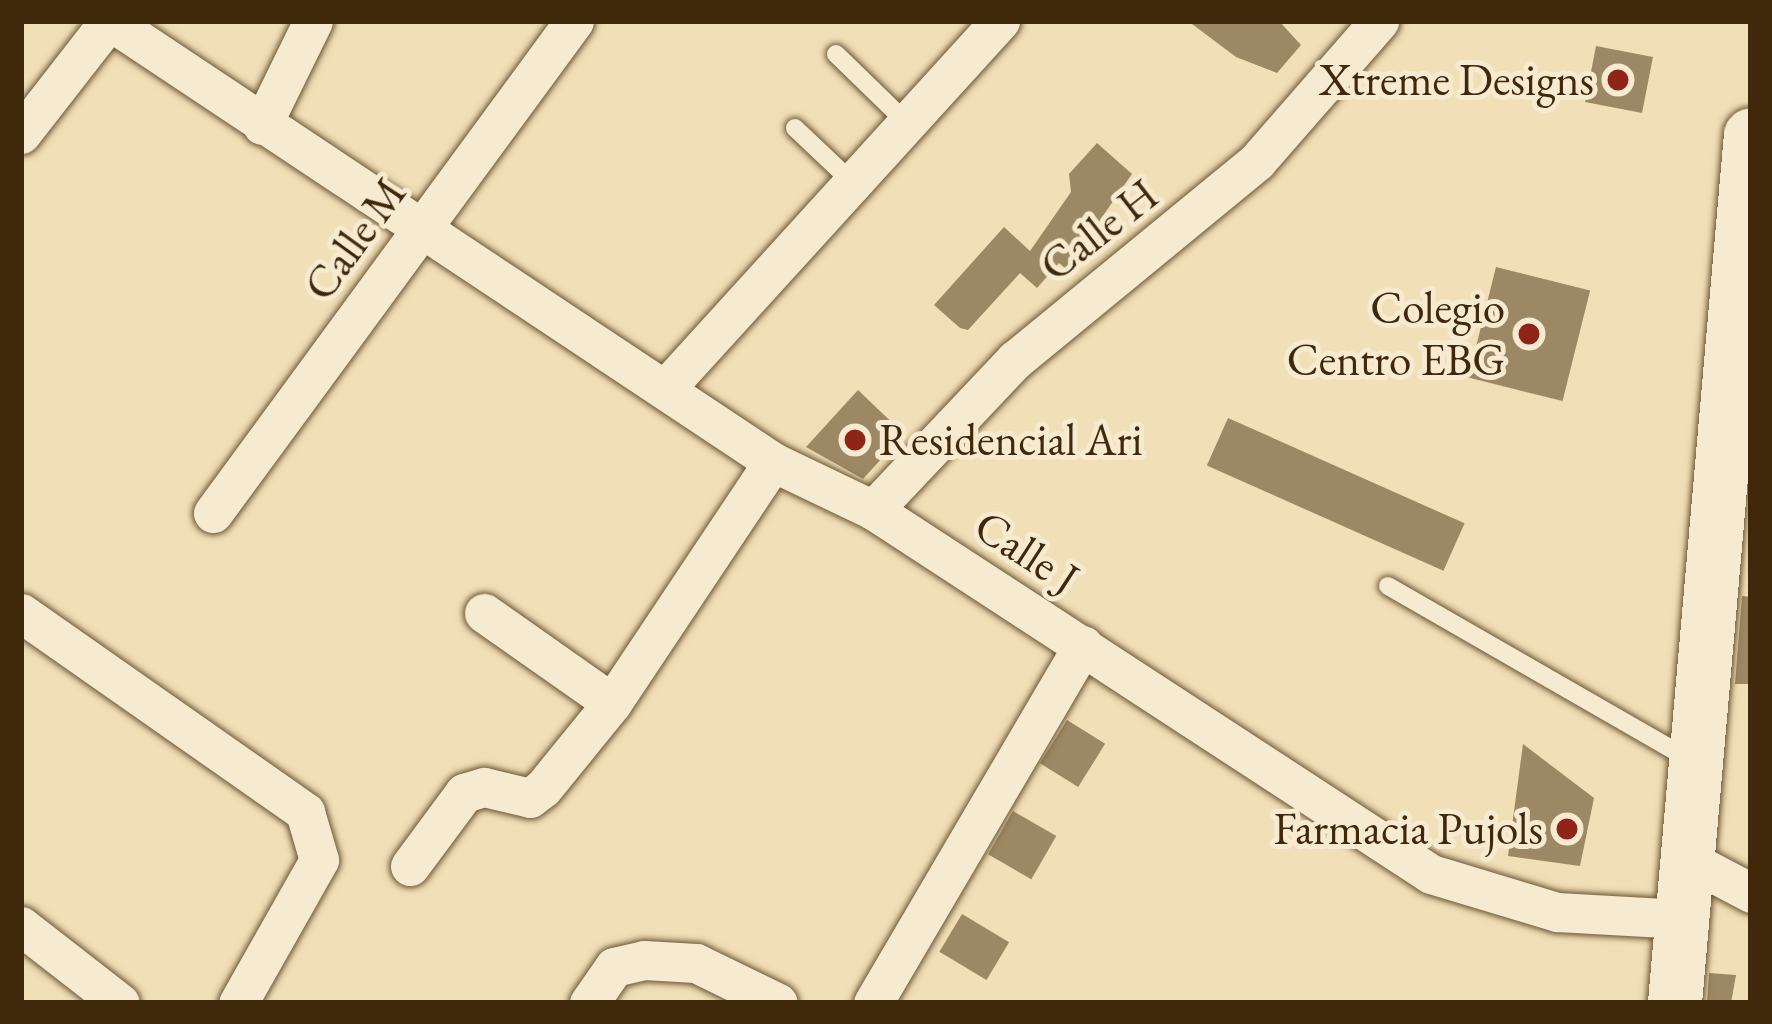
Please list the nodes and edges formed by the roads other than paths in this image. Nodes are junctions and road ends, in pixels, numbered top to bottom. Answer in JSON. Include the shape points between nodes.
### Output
{"nodes":[{"id":1,"x":110,"y":21,"type":"edge"},
{"id":2,"x":313,"y":21,"type":"edge"},
{"id":3,"x":574,"y":21,"type":"edge"},
{"id":4,"x":1000,"y":21,"type":"edge"},
{"id":5,"x":1379,"y":21,"type":"edge"},
{"id":6,"x":836,"y":54,"type":"dead end"},
{"id":7,"x":907,"y":123,"type":"junction"},
{"id":8,"x":262,"y":125,"type":"junction"},
{"id":9,"x":795,"y":128,"type":"dead end"},
{"id":10,"x":21,"y":134,"type":"edge"},
{"id":11,"x":1751,"y":135,"type":"edge"},
{"id":12,"x":853,"y":183,"type":"junction"},
{"id":13,"x":419,"y":232,"type":"junction"},
{"id":14,"x":665,"y":389,"type":"junction"},
{"id":15,"x":773,"y":462,"type":"junction"},
{"id":16,"x":1735,"y":498,"type":"edge"},
{"id":17,"x":874,"y":510,"type":"junction"},
{"id":18,"x":213,"y":513,"type":"dead end"},
{"id":19,"x":1388,"y":586,"type":"dead end"},
{"id":20,"x":21,"y":613,"type":"edge"},
{"id":21,"x":484,"y":613,"type":"dead end"},
{"id":22,"x":1083,"y":645,"type":"junction"},
{"id":23,"x":612,"y":703,"type":"junction"},
{"id":24,"x":1694,"y":763,"type":"junction"},
{"id":25,"x":1685,"y":858,"type":"junction"},
{"id":26,"x":410,"y":866,"type":"dead end"},
{"id":27,"x":1751,"y":893,"type":"edge"},
{"id":28,"x":1682,"y":919,"type":"junction"},
{"id":29,"x":21,"y":926,"type":"edge"},
{"id":30,"x":120,"y":1003,"type":"edge"},
{"id":31,"x":238,"y":1003,"type":"edge"},
{"id":32,"x":589,"y":1003,"type":"edge"},
{"id":33,"x":778,"y":1003,"type":"edge"},
{"id":34,"x":873,"y":1003,"type":"edge"},
{"id":35,"x":1675,"y":1003,"type":"edge"}],
"edges":[{"from":1,"to":8,"type":"street","name":"Calle J"},
{"from":1,"to":10,"type":"street"},
{"from":2,"to":8,"type":"street"},
{"from":3,"to":13,"type":"street","name":"Calle M"},
{"from":4,"to":7,"type":"street"},
{"from":5,"to":17,"type":"street","name":"Calle H","via":[[1257,161],[1015,361]]},
{"from":6,"to":7,"type":"lane"},
{"from":7,"to":12,"type":"street"},
{"from":8,"to":13,"type":"street","name":"Calle J"},
{"from":9,"to":12,"type":"lane"},
{"from":11,"to":16,"type":"main road"},
{"from":12,"to":14,"type":"street"},
{"from":13,"to":14,"type":"street","name":"Calle J"},
{"from":13,"to":18,"type":"street","name":"Calle M"},
{"from":14,"to":15,"type":"street","name":"Calle J"},
{"from":15,"to":17,"type":"street","name":"Calle J"},
{"from":15,"to":23,"type":"street"},
{"from":16,"to":24,"type":"main road"},
{"from":17,"to":22,"type":"street","name":"Calle J"},
{"from":19,"to":24,"type":"lane"},
{"from":20,"to":31,"type":"street","via":[[304,812],[320,860]]},
{"from":21,"to":23,"type":"street"},
{"from":22,"to":28,"type":"street","name":"Calle J","via":[[1431,874],[1557,912]]},
{"from":22,"to":34,"type":"street"},
{"from":23,"to":26,"type":"street","via":[[537,794],[464,793]]},
{"from":24,"to":25,"type":"main road"},
{"from":25,"to":27,"type":"street"},
{"from":25,"to":28,"type":"main road"},
{"from":28,"to":35,"type":"main road"},
{"from":29,"to":30,"type":"street"},
{"from":32,"to":33,"type":"street","via":[[614,967],[644,960],[696,963]]}]}
